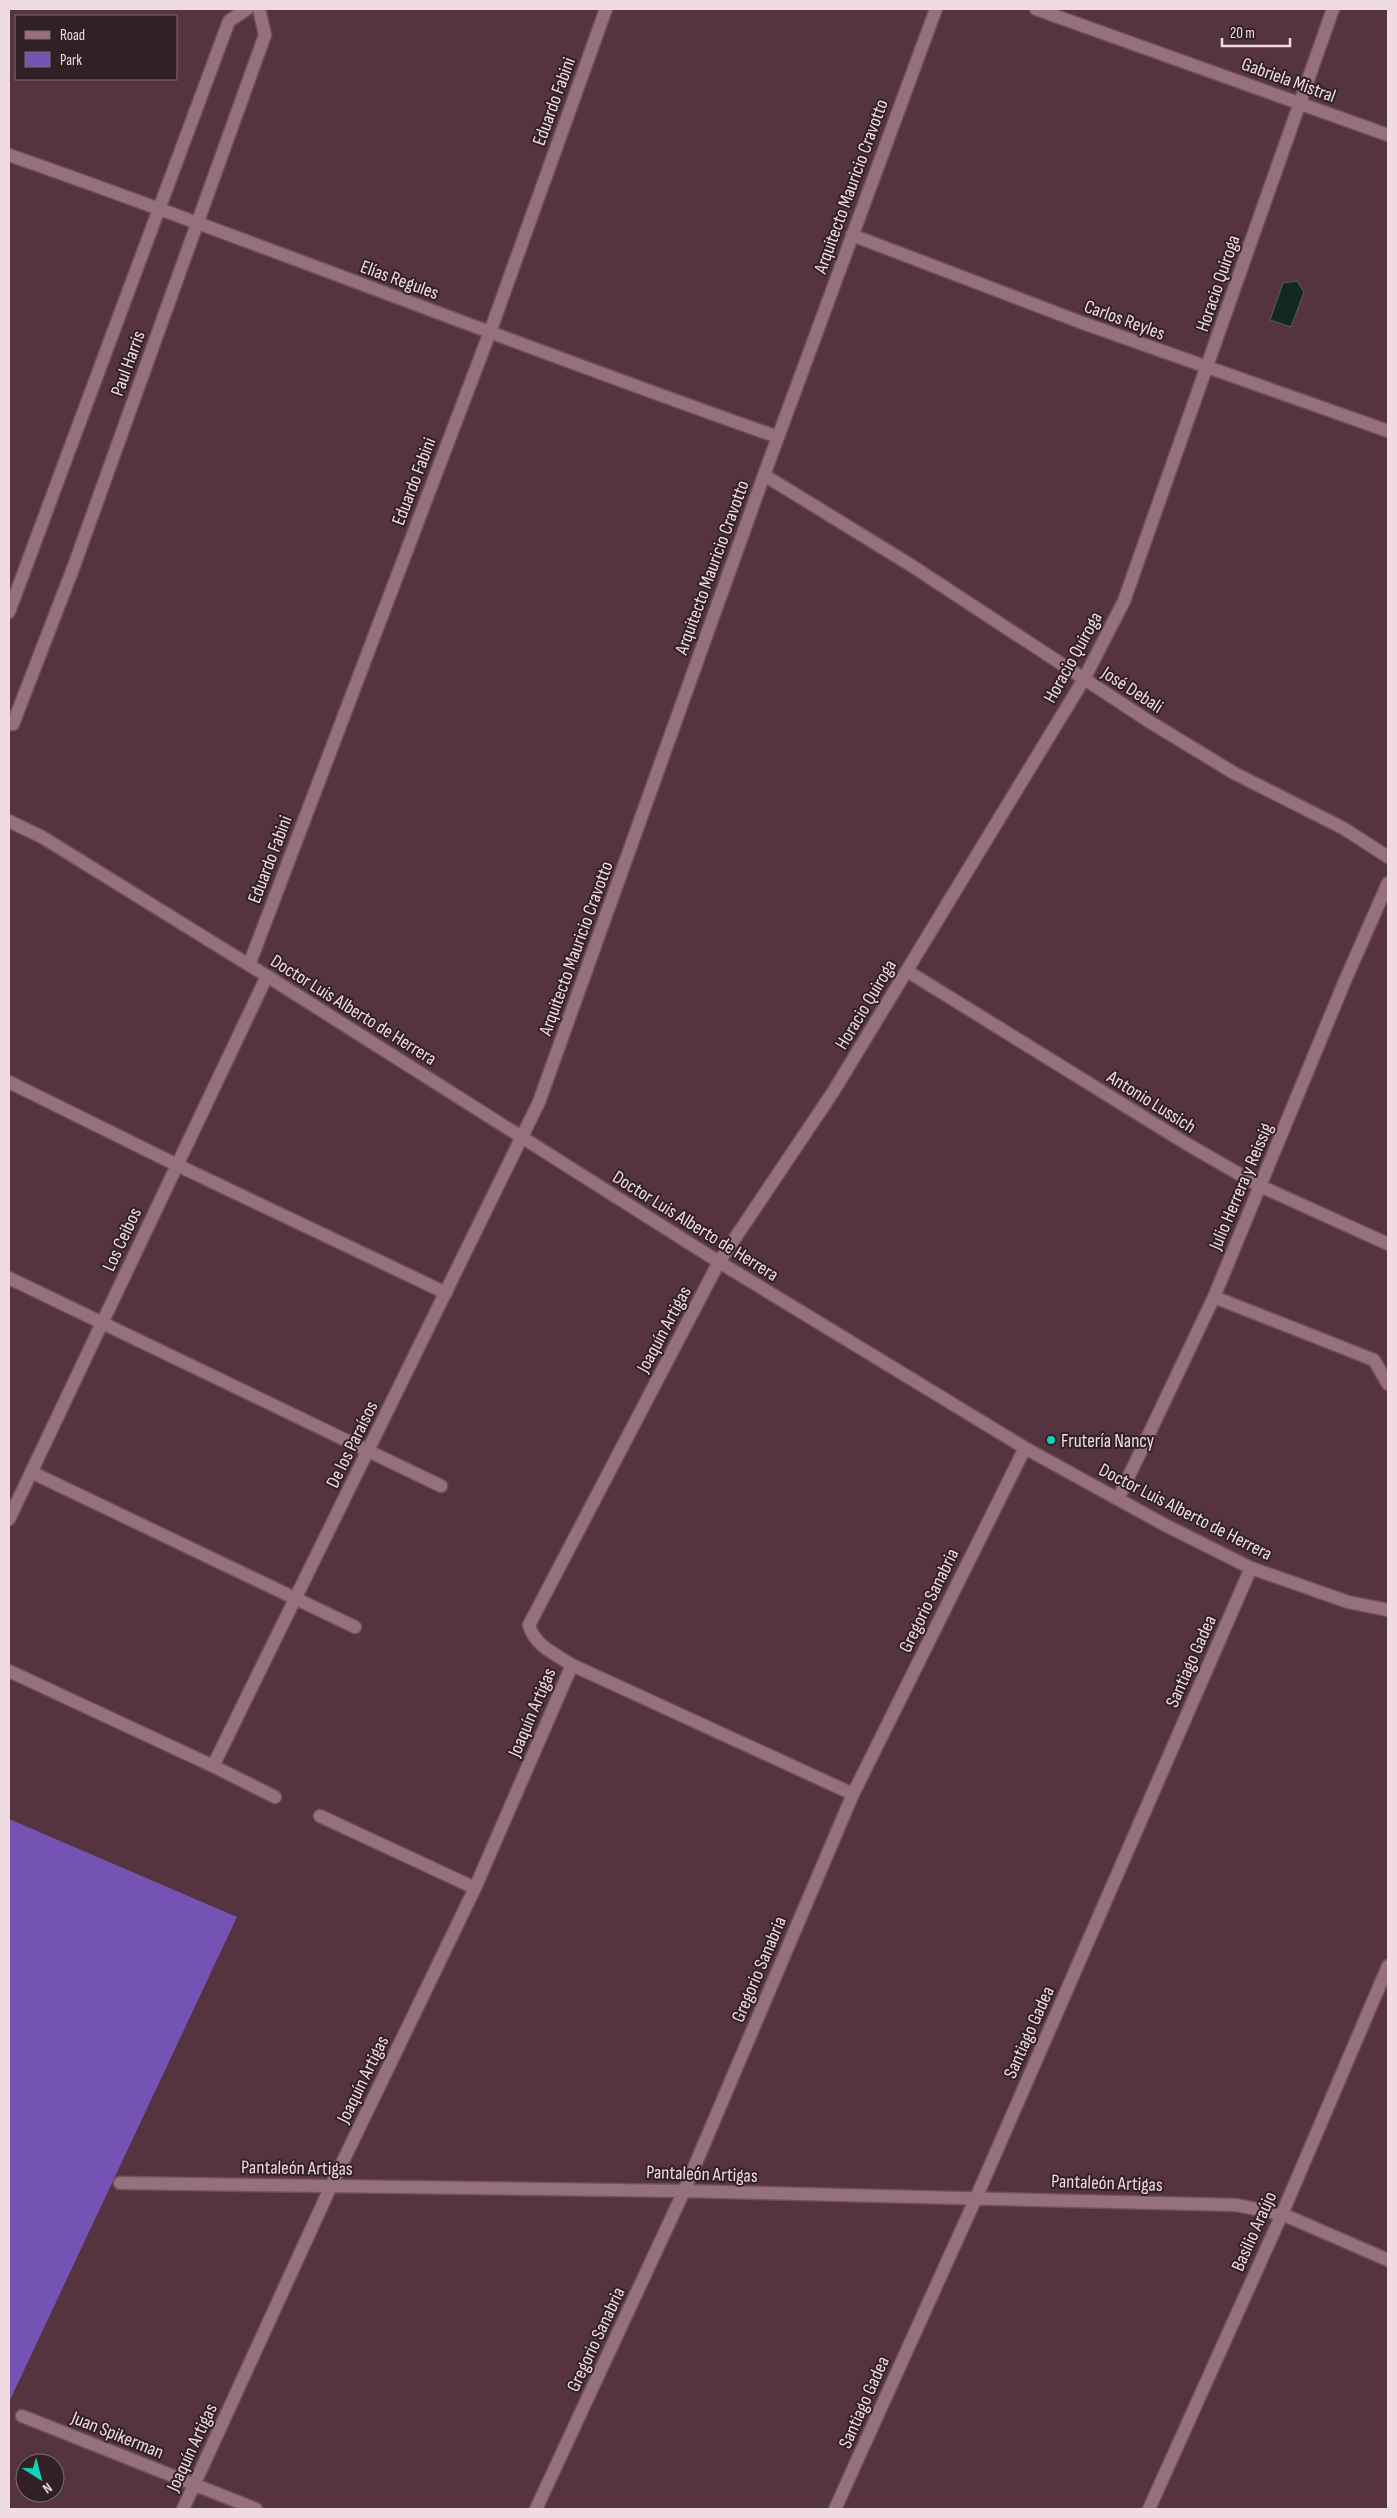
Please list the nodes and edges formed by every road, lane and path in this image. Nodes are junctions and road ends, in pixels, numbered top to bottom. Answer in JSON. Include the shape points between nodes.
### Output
{"nodes":[{"id":1,"x":247,"y":9,"type":"edge"},
{"id":2,"x":259,"y":9,"type":"edge"},
{"id":3,"x":606,"y":9,"type":"edge"},
{"id":4,"x":936,"y":9,"type":"edge"},
{"id":5,"x":1036,"y":9,"type":"edge"},
{"id":6,"x":1333,"y":9,"type":"edge"},
{"id":7,"x":1300,"y":103,"type":"junction"},
{"id":8,"x":1388,"y":135,"type":"edge"},
{"id":9,"x":9,"y":155,"type":"edge"},
{"id":10,"x":159,"y":207,"type":"junction"},
{"id":11,"x":197,"y":223,"type":"junction"},
{"id":12,"x":852,"y":235,"type":"junction"},
{"id":13,"x":490,"y":332,"type":"junction"},
{"id":14,"x":1206,"y":368,"type":"junction"},
{"id":15,"x":1388,"y":431,"type":"edge"},
{"id":16,"x":778,"y":436,"type":"junction"},
{"id":17,"x":764,"y":475,"type":"junction"},
{"id":18,"x":9,"y":612,"type":"edge"},
{"id":19,"x":1084,"y":679,"type":"junction"},
{"id":20,"x":9,"y":724,"type":"edge"},
{"id":21,"x":9,"y":821,"type":"edge"},
{"id":22,"x":1388,"y":857,"type":"edge"},
{"id":23,"x":1388,"y":883,"type":"edge"},
{"id":24,"x":249,"y":965,"type":"junction"},
{"id":25,"x":907,"y":970,"type":"junction"},
{"id":26,"x":268,"y":976,"type":"junction"},
{"id":27,"x":9,"y":1082,"type":"edge"},
{"id":28,"x":523,"y":1138,"type":"junction"},
{"id":29,"x":177,"y":1165,"type":"junction"},
{"id":30,"x":1260,"y":1186,"type":"junction"},
{"id":31,"x":1388,"y":1244,"type":"edge"},
{"id":32,"x":719,"y":1262,"type":"junction"},
{"id":33,"x":9,"y":1278,"type":"edge"},
{"id":34,"x":446,"y":1293,"type":"junction"},
{"id":35,"x":1214,"y":1297,"type":"junction"},
{"id":36,"x":102,"y":1323,"type":"junction"},
{"id":37,"x":1388,"y":1384,"type":"edge"},
{"id":38,"x":1025,"y":1448,"type":"junction"},
{"id":39,"x":368,"y":1451,"type":"junction"},
{"id":40,"x":31,"y":1472,"type":"junction"},
{"id":41,"x":441,"y":1486,"type":"dead end"},
{"id":42,"x":1118,"y":1499,"type":"junction"},
{"id":43,"x":9,"y":1519,"type":"edge"},
{"id":44,"x":1251,"y":1568,"type":"junction"},
{"id":45,"x":296,"y":1599,"type":"junction"},
{"id":46,"x":1388,"y":1610,"type":"edge"},
{"id":47,"x":355,"y":1627,"type":"dead end"},
{"id":48,"x":572,"y":1665,"type":"junction"},
{"id":49,"x":9,"y":1672,"type":"edge"},
{"id":50,"x":213,"y":1766,"type":"junction"},
{"id":51,"x":853,"y":1794,"type":"junction"},
{"id":52,"x":275,"y":1797,"type":"dead end"},
{"id":53,"x":320,"y":1816,"type":"dead end"},
{"id":54,"x":475,"y":1888,"type":"junction"},
{"id":55,"x":1388,"y":1966,"type":"edge"},
{"id":56,"x":120,"y":2183,"type":"dead end"},
{"id":57,"x":331,"y":2186,"type":"junction"},
{"id":58,"x":684,"y":2191,"type":"junction"},
{"id":59,"x":976,"y":2198,"type":"junction"},
{"id":60,"x":1282,"y":2214,"type":"junction"},
{"id":61,"x":1388,"y":2260,"type":"edge"},
{"id":62,"x":22,"y":2416,"type":"dead end"},
{"id":63,"x":194,"y":2485,"type":"junction"},
{"id":64,"x":183,"y":2509,"type":"edge"},
{"id":65,"x":256,"y":2509,"type":"edge"},
{"id":66,"x":536,"y":2509,"type":"edge"},
{"id":67,"x":835,"y":2509,"type":"edge"},
{"id":68,"x":1149,"y":2509,"type":"edge"}],
"edges":[{"from":1,"to":10,"type":"street","name":"Paul Harris","via":[[229,21]]},
{"from":2,"to":11,"type":"street","name":"Paul Harris","via":[[265,35]]},
{"from":3,"to":13,"type":"street","name":"Eduardo Fabini"},
{"from":4,"to":12,"type":"street","name":"Arquitecto Mauricio Cravotto"},
{"from":5,"to":7,"type":"street","name":"Gabriela Mistral"},
{"from":6,"to":7,"type":"street","name":"Horacio Quiroga"},
{"from":7,"to":8,"type":"street","name":"Gabriela Mistral"},
{"from":7,"to":14,"type":"street","name":"Horacio Quiroga"},
{"from":9,"to":10,"type":"street","name":"Elías Regules"},
{"from":10,"to":11,"type":"street","name":"Elías Regules"},
{"from":10,"to":18,"type":"street","name":"Paul Harris"},
{"from":11,"to":13,"type":"street","name":"Elías Regules"},
{"from":11,"to":20,"type":"street","name":"Paul Harris","via":[[74,566],[13,724]]},
{"from":12,"to":14,"type":"street","name":"Carlos Reyles"},
{"from":12,"to":16,"type":"street","name":"Arquitecto Mauricio Cravotto"},
{"from":13,"to":16,"type":"street","name":"Elías Regules"},
{"from":13,"to":24,"type":"street","name":"Eduardo Fabini"},
{"from":14,"to":15,"type":"street","name":"Carlos Reyles"},
{"from":14,"to":19,"type":"street","name":"Horacio Quiroga","via":[[1124,601]]},
{"from":16,"to":17,"type":"street","name":"Arquitecto Mauricio Cravotto"},
{"from":17,"to":19,"type":"street","name":"José Debali","via":[[909,564]]},
{"from":17,"to":28,"type":"street","name":"Arquitecto Mauricio Cravotto","via":[[539,1102]]},
{"from":19,"to":22,"type":"street","name":"José Debali","via":[[1234,773],[1343,828]]},
{"from":19,"to":25,"type":"street","name":"Horacio Quiroga"},
{"from":21,"to":24,"type":"street","name":"Doctor Luis Alberto de Herrera","via":[[42,837]]},
{"from":23,"to":30,"type":"street","name":"Julio Herrera y Reissig"},
{"from":24,"to":26,"type":"street","name":"Doctor Luis Alberto de Herrera"},
{"from":25,"to":30,"type":"street","name":"Antonio Lussich"},
{"from":25,"to":32,"type":"street","name":"Horacio Quiroga","via":[[833,1092]]},
{"from":26,"to":28,"type":"street","name":"Doctor Luis Alberto de Herrera"},
{"from":26,"to":29,"type":"street","name":"Los Ceibos"},
{"from":27,"to":29,"type":"street"},
{"from":28,"to":32,"type":"street","name":"Doctor Luis Alberto de Herrera"},
{"from":28,"to":34,"type":"street","name":"De los Paraísos"},
{"from":29,"to":34,"type":"street"},
{"from":29,"to":36,"type":"street","name":"Los Ceibos"},
{"from":30,"to":31,"type":"street","name":"Antonio Lussich"},
{"from":30,"to":35,"type":"street","name":"Julio Herrera y Reissig"},
{"from":32,"to":38,"type":"street","name":"Doctor Luis Alberto de Herrera"},
{"from":32,"to":48,"type":"street","name":"Joaquín Artigas","via":[[529,1625],[536,1642]]},
{"from":33,"to":36,"type":"street"},
{"from":34,"to":39,"type":"street","name":"De los Paraísos"},
{"from":35,"to":37,"type":"street","via":[[1374,1360]]},
{"from":35,"to":42,"type":"street","name":"Julio Herrera y Reissig"},
{"from":36,"to":39,"type":"street"},
{"from":36,"to":40,"type":"street","name":"Los Ceibos"},
{"from":38,"to":42,"type":"street","name":"Doctor Luis Alberto de Herrera"},
{"from":38,"to":51,"type":"street","name":"Gregorio Sanabria"},
{"from":39,"to":41,"type":"street"},
{"from":39,"to":45,"type":"street","name":"De los Paraísos"},
{"from":40,"to":43,"type":"street","name":"Los Ceibos"},
{"from":40,"to":45,"type":"street"},
{"from":42,"to":44,"type":"street","name":"Doctor Luis Alberto de Herrera"},
{"from":44,"to":46,"type":"street","name":"Doctor Luis Alberto de Herrera","via":[[1348,1602]]},
{"from":44,"to":59,"type":"street","name":"Santiago Gadea"},
{"from":45,"to":47,"type":"street"},
{"from":45,"to":50,"type":"street","name":"De los Paraísos"},
{"from":48,"to":51,"type":"street"},
{"from":48,"to":54,"type":"street","name":"Joaquín Artigas"},
{"from":49,"to":50,"type":"street"},
{"from":50,"to":52,"type":"street"},
{"from":51,"to":58,"type":"street","name":"Gregorio Sanabria"},
{"from":53,"to":54,"type":"street"},
{"from":54,"to":57,"type":"street","name":"Joaquín Artigas"},
{"from":55,"to":60,"type":"street","name":"Basilio Araújo"},
{"from":56,"to":57,"type":"street","name":"Pantaleón Artigas"},
{"from":57,"to":58,"type":"street","name":"Pantaleón Artigas"},
{"from":57,"to":63,"type":"street","name":"Joaquín Artigas"},
{"from":58,"to":59,"type":"street","name":"Pantaleón Artigas"},
{"from":58,"to":66,"type":"street","name":"Gregorio Sanabria"},
{"from":59,"to":60,"type":"street","name":"Pantaleón Artigas","via":[[1236,2205]]},
{"from":59,"to":67,"type":"street","name":"Santiago Gadea"},
{"from":60,"to":61,"type":"street","name":"Pantaleón Artigas"},
{"from":60,"to":68,"type":"street","name":"Basilio Araújo"},
{"from":62,"to":63,"type":"street","name":"Juan Spikerman"},
{"from":63,"to":64,"type":"street","name":"Joaquín Artigas"},
{"from":63,"to":65,"type":"street","name":"Juan Spikerman"}]}
